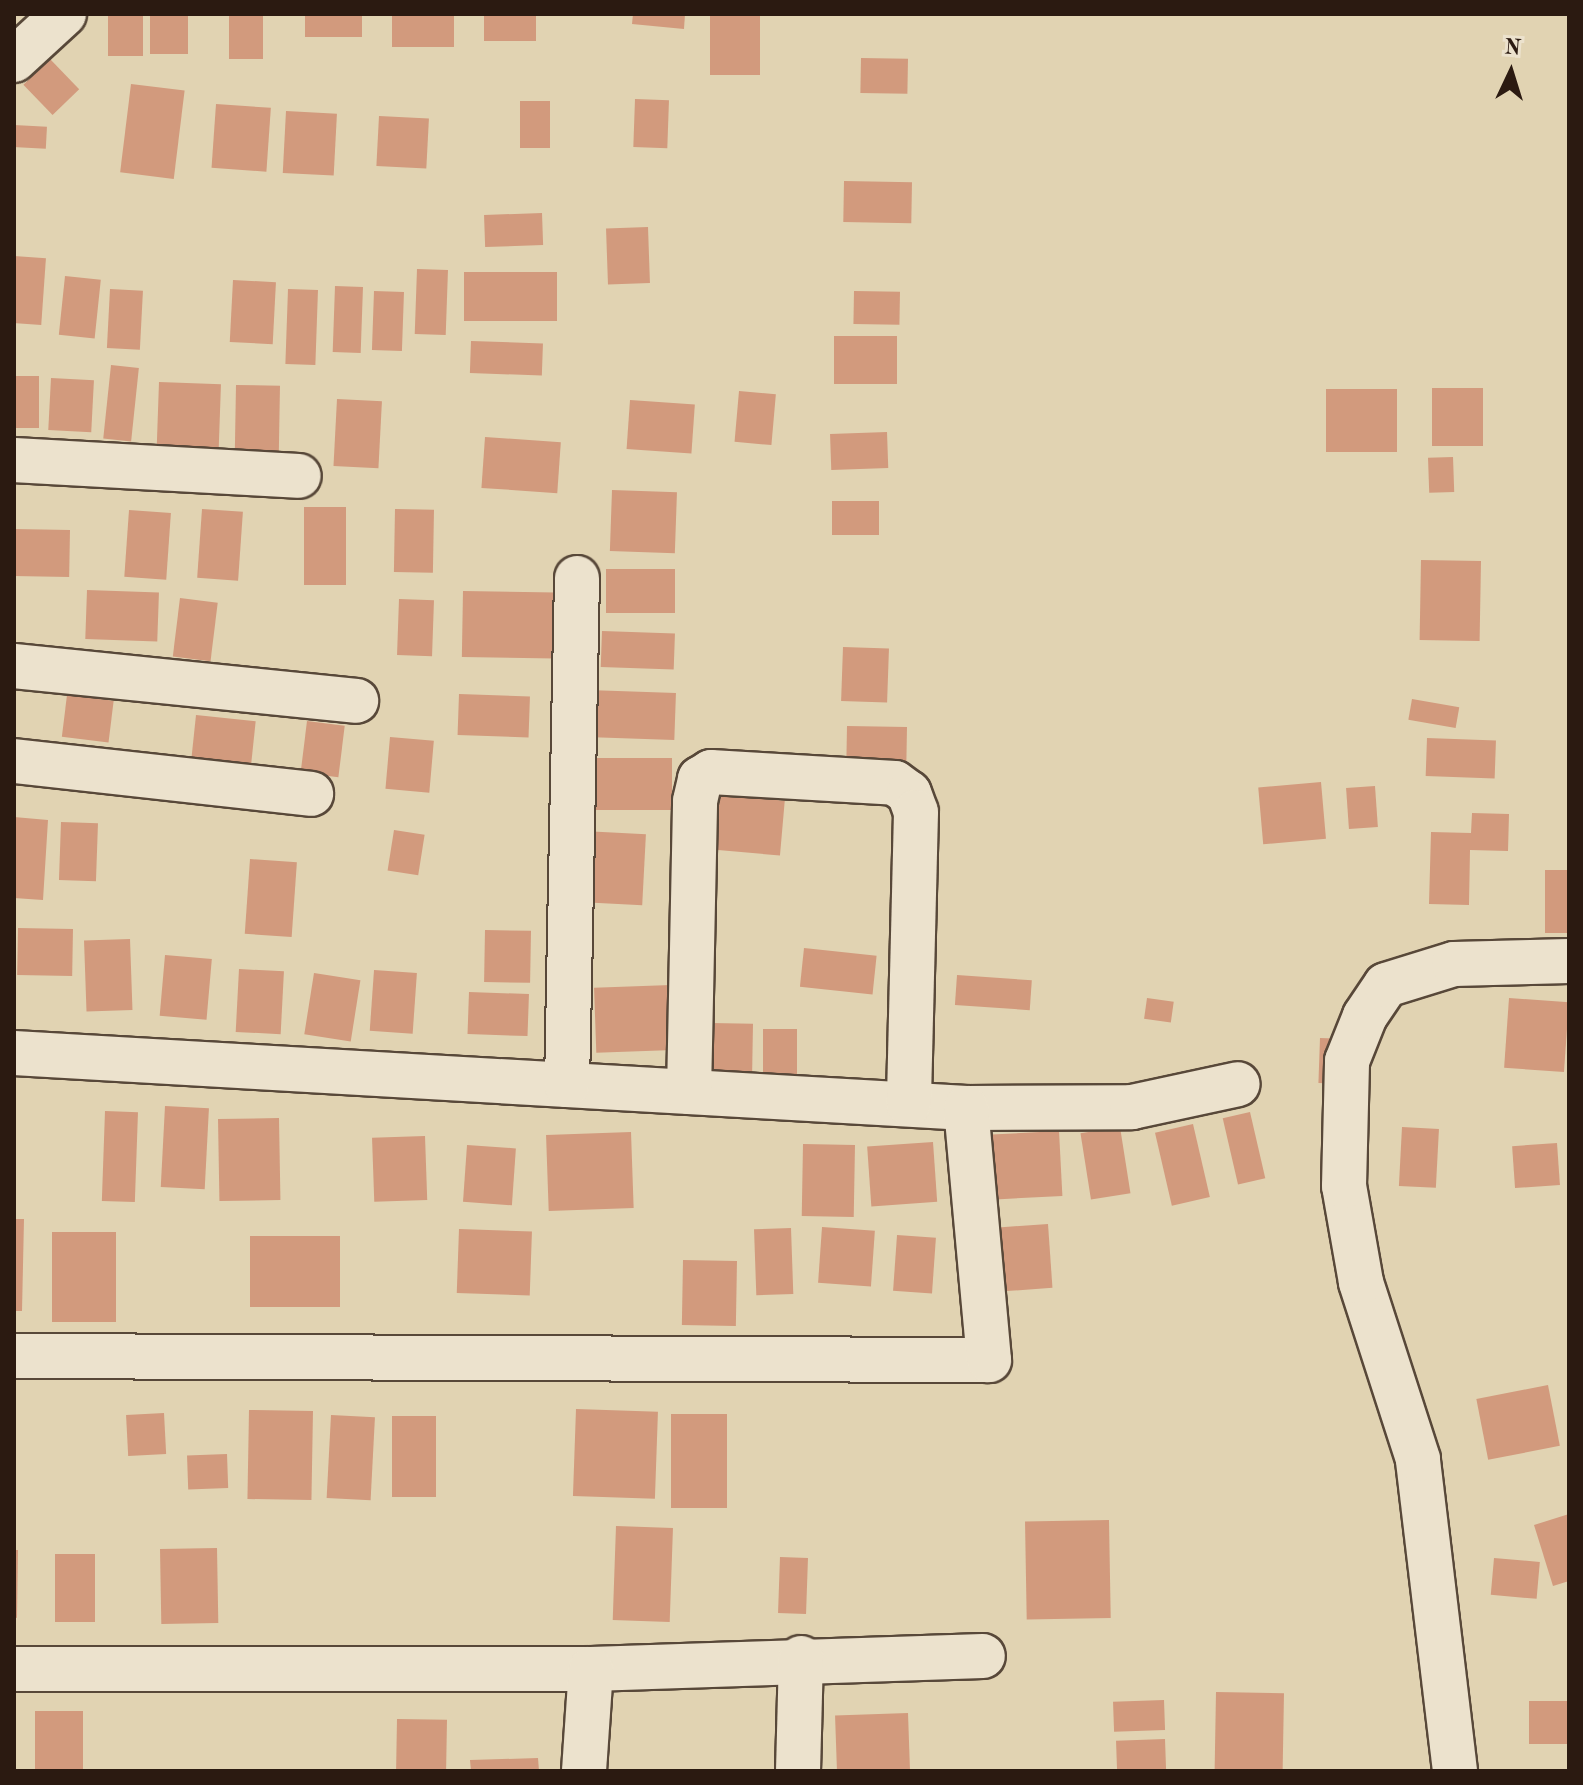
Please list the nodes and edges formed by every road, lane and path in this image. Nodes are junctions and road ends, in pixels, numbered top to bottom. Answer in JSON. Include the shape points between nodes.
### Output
{"nodes":[{"id":1,"x":64,"y":14,"type":"edge"},
{"id":2,"x":14,"y":60,"type":"edge"},
{"id":3,"x":14,"y":460,"type":"edge"},
{"id":4,"x":299,"y":476,"type":"dead end"},
{"id":5,"x":577,"y":578,"type":"dead end"},
{"id":6,"x":14,"y":666,"type":"edge"},
{"id":7,"x":356,"y":701,"type":"dead end"},
{"id":8,"x":14,"y":761,"type":"edge"},
{"id":9,"x":311,"y":794,"type":"dead end"},
{"id":10,"x":1569,"y":961,"type":"edge"},
{"id":11,"x":14,"y":1053,"type":"edge"},
{"id":12,"x":1238,"y":1084,"type":"dead end"},
{"id":13,"x":567,"y":1085,"type":"junction"},
{"id":14,"x":689,"y":1092,"type":"junction"},
{"id":15,"x":909,"y":1104,"type":"junction"},
{"id":16,"x":966,"y":1108,"type":"junction"},
{"id":17,"x":14,"y":1356,"type":"edge"},
{"id":18,"x":983,"y":1656,"type":"dead end"},
{"id":19,"x":801,"y":1658,"type":"junction"},
{"id":20,"x":14,"y":1669,"type":"edge"},
{"id":21,"x":591,"y":1669,"type":"junction"},
{"id":22,"x":584,"y":1771,"type":"edge"},
{"id":23,"x":798,"y":1771,"type":"edge"},
{"id":24,"x":1455,"y":1771,"type":"edge"}],
"edges":[{"from":1,"to":2,"type":"street"},
{"from":3,"to":4,"type":"street"},
{"from":5,"to":13,"type":"street"},
{"from":6,"to":7,"type":"street"},
{"from":8,"to":9,"type":"street"},
{"from":10,"to":24,"type":"street","via":[[1454,964],[1386,985],[1365,1016],[1347,1061],[1344,1186],[1361,1282],[1418,1459]]},
{"from":11,"to":13,"type":"street"},
{"from":12,"to":16,"type":"street","via":[[1132,1107]]},
{"from":13,"to":14,"type":"street"},
{"from":14,"to":15,"type":"street"},
{"from":14,"to":15,"type":"street","via":[[695,801],[700,779],[711,772],[895,783],[909,793],[916,812]]},
{"from":15,"to":16,"type":"street"},
{"from":16,"to":17,"type":"street","via":[[989,1360]]},
{"from":18,"to":19,"type":"street"},
{"from":19,"to":21,"type":"street"},
{"from":19,"to":23,"type":"street"},
{"from":20,"to":21,"type":"street"},
{"from":21,"to":22,"type":"street"}]}
